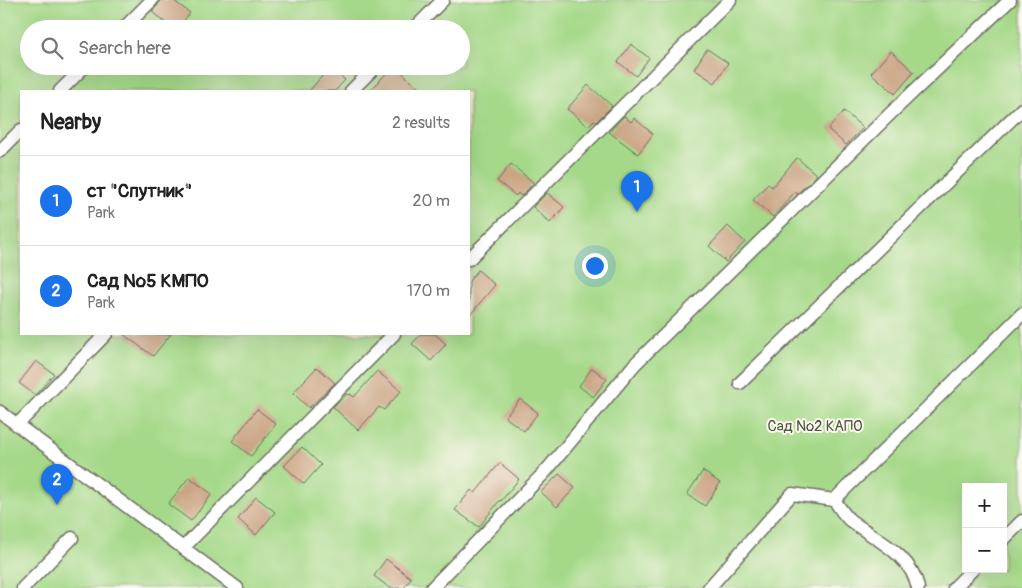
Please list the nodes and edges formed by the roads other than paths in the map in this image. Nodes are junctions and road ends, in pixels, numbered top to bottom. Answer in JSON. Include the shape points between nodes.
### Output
{"nodes":[{"id":1,"x":152,"y":0,"type":"edge"},
{"id":2,"x":443,"y":0,"type":"edge"},
{"id":3,"x":730,"y":0,"type":"edge"},
{"id":4,"x":1010,"y":0,"type":"edge"},
{"id":5,"x":132,"y":20,"type":"edge"},
{"id":6,"x":423,"y":20,"type":"edge"},
{"id":7,"x":76,"y":75,"type":"edge"},
{"id":8,"x":367,"y":75,"type":"edge"},
{"id":9,"x":61,"y":90,"type":"edge"},
{"id":10,"x":351,"y":90,"type":"edge"},
{"id":11,"x":1022,"y":108,"type":"edge"},
{"id":12,"x":20,"y":131,"type":"edge"},
{"id":13,"x":0,"y":151,"type":"edge"},
{"id":14,"x":470,"y":258,"type":"edge"},
{"id":15,"x":1022,"y":314,"type":"edge"},
{"id":16,"x":105,"y":335,"type":"edge"},
{"id":17,"x":393,"y":335,"type":"edge"},
{"id":18,"x":740,"y":384,"type":"dead end"},
{"id":19,"x":0,"y":412,"type":"edge"},
{"id":20,"x":17,"y":425,"type":"junction"},
{"id":21,"x":834,"y":500,"type":"junction"},
{"id":22,"x":1022,"y":521,"type":"edge"},
{"id":23,"x":1007,"y":536,"type":"edge"},
{"id":24,"x":72,"y":538,"type":"dead end"},
{"id":25,"x":183,"y":548,"type":"junction"},
{"id":26,"x":969,"y":573,"type":"edge"},
{"id":27,"x":23,"y":588,"type":"edge"},
{"id":28,"x":237,"y":588,"type":"edge"},
{"id":29,"x":432,"y":588,"type":"edge"},
{"id":30,"x":709,"y":588,"type":"edge"},
{"id":31,"x":918,"y":588,"type":"edge"},
{"id":32,"x":954,"y":588,"type":"edge"}],
"edges":[{"from":1,"to":5,"type":"lane"},
{"from":2,"to":6,"type":"lane"},
{"from":3,"to":14,"type":"lane"},
{"from":4,"to":29,"type":"lane","via":[[634,364],[546,471]]},
{"from":7,"to":9,"type":"lane"},
{"from":8,"to":10,"type":"lane"},
{"from":11,"to":18,"type":"lane"},
{"from":12,"to":13,"type":"lane"},
{"from":15,"to":21,"type":"lane"},
{"from":16,"to":20,"type":"lane"},
{"from":17,"to":25,"type":"lane"},
{"from":19,"to":20,"type":"lane"},
{"from":20,"to":25,"type":"lane"},
{"from":21,"to":30,"type":"lane","via":[[792,494]]},
{"from":21,"to":31,"type":"lane","via":[[849,520],[891,547],[916,577]]},
{"from":22,"to":23,"type":"lane"},
{"from":24,"to":27,"type":"lane"},
{"from":25,"to":28,"type":"lane"},
{"from":26,"to":32,"type":"lane"}]}
